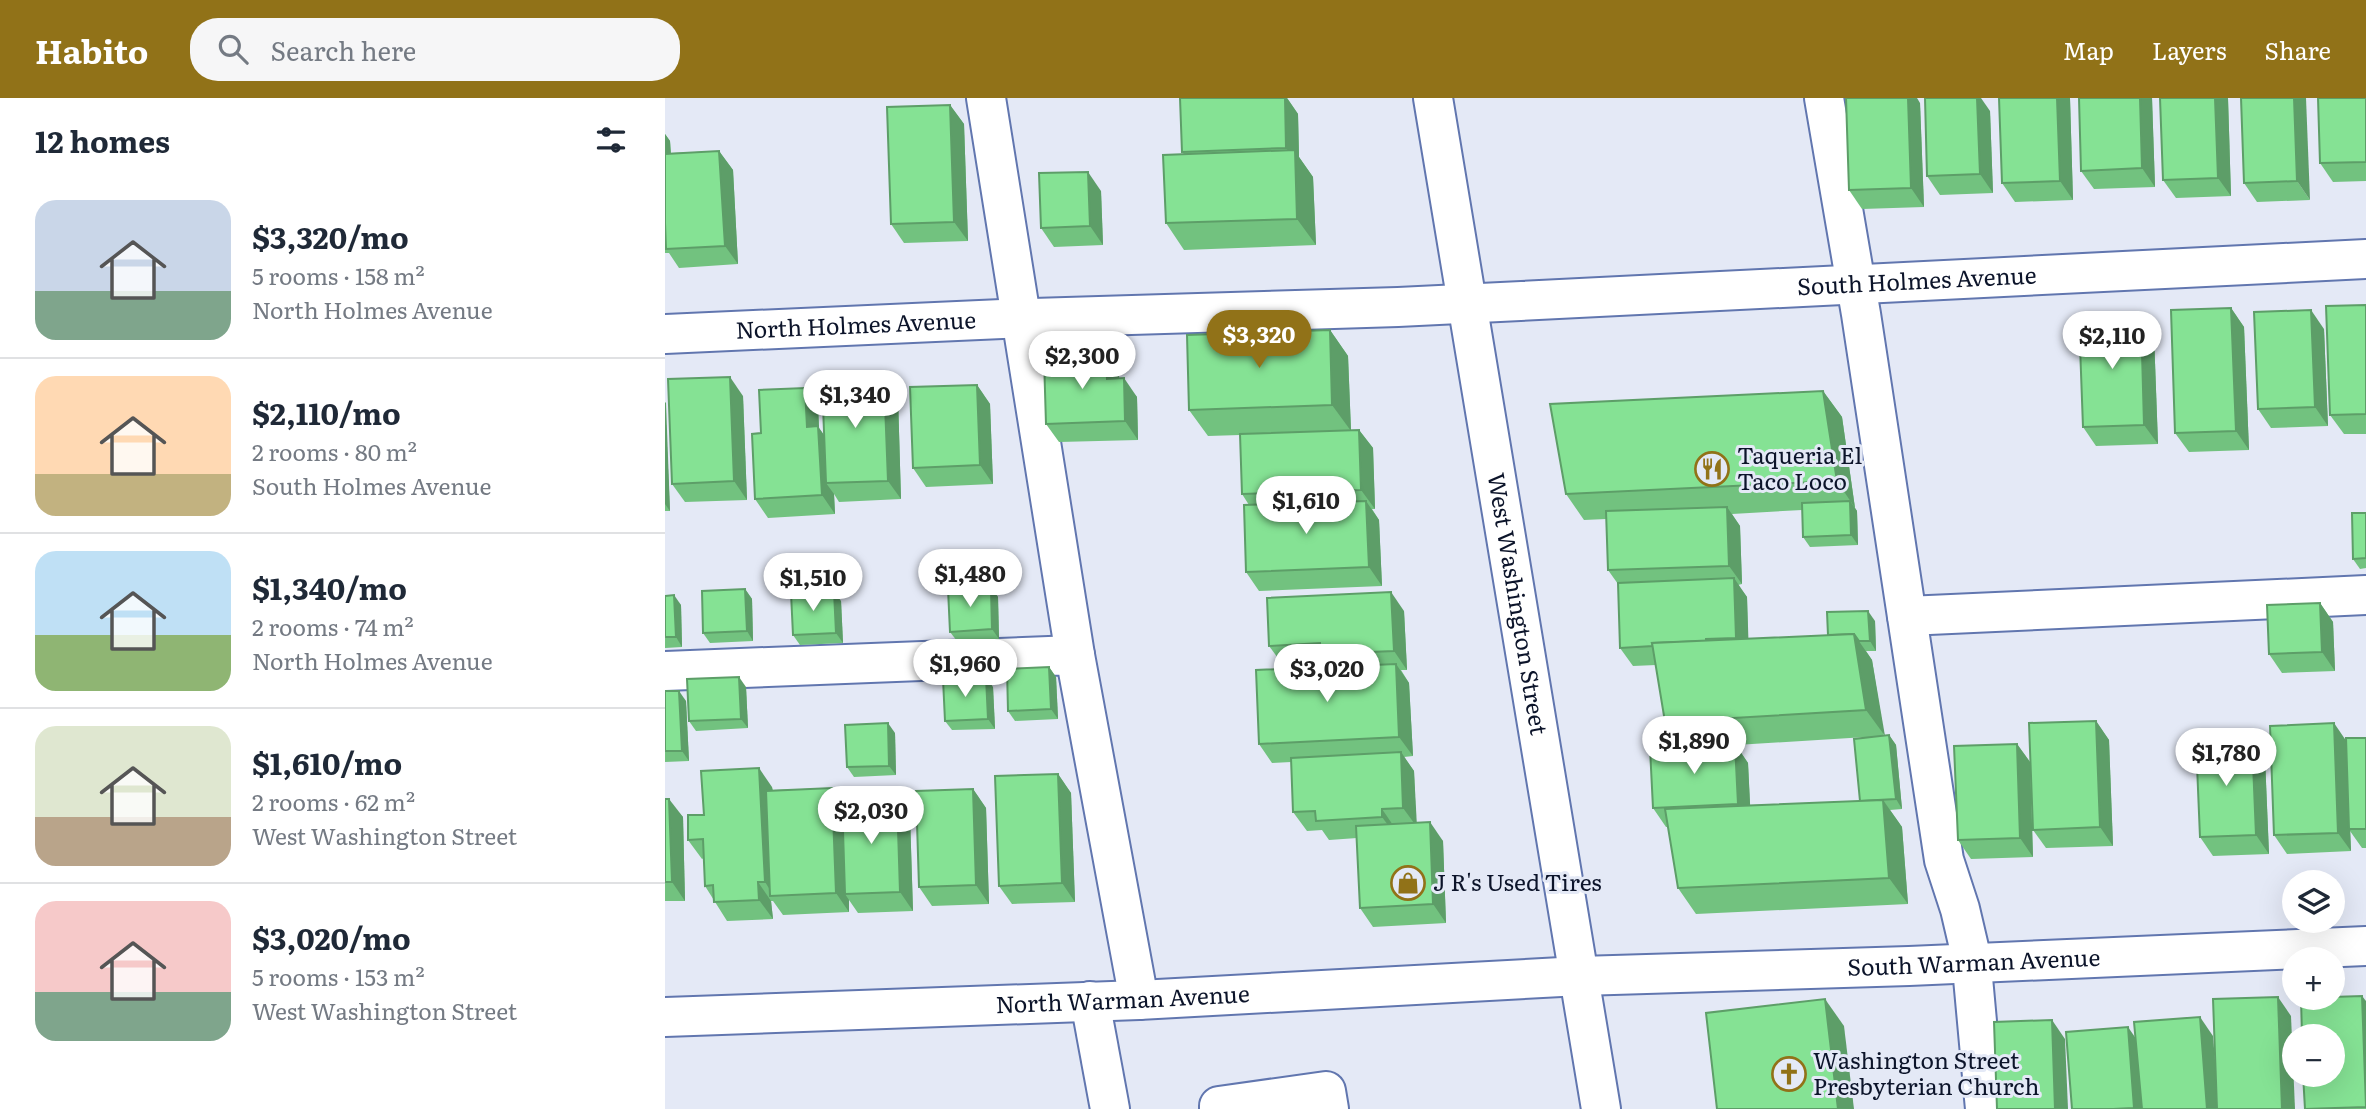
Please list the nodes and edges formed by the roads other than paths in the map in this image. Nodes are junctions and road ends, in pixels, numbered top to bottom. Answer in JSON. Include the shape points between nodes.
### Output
{"nodes":[{"id":1,"x":986,"y":98,"type":"edge"},
{"id":2,"x":1433,"y":98,"type":"edge"},
{"id":3,"x":1824,"y":98,"type":"edge"},
{"id":4,"x":2366,"y":259,"type":"edge"},
{"id":5,"x":1856,"y":283,"type":"junction"},
{"id":6,"x":1467,"y":302,"type":"junction"},
{"id":7,"x":1022,"y":319,"type":"junction"},
{"id":8,"x":665,"y":334,"type":"edge"},
{"id":9,"x":2366,"y":595,"type":"edge"},
{"id":10,"x":1907,"y":616,"type":"junction"},
{"id":11,"x":1075,"y":655,"type":"junction"},
{"id":12,"x":665,"y":671,"type":"edge"},
{"id":13,"x":2366,"y":946,"type":"edge"},
{"id":14,"x":1972,"y":963,"type":"junction"},
{"id":15,"x":1580,"y":976,"type":"junction"},
{"id":16,"x":1139,"y":1000,"type":"junction"},
{"id":17,"x":1090,"y":1001,"type":"junction"},
{"id":18,"x":665,"y":1017,"type":"edge"},
{"id":19,"x":1213,"y":1108,"type":"edge"},
{"id":20,"x":1110,"y":1109,"type":"edge"},
{"id":21,"x":1329,"y":1109,"type":"edge"},
{"id":22,"x":1601,"y":1109,"type":"edge"},
{"id":23,"x":1985,"y":1109,"type":"edge"}],
"edges":[{"from":1,"to":7,"type":"street"},
{"from":2,"to":6,"type":"street","name":"West Washington Street"},
{"from":3,"to":5,"type":"street"},
{"from":4,"to":5,"type":"street","name":"South Holmes Avenue"},
{"from":5,"to":6,"type":"street","name":"South Holmes Avenue"},
{"from":5,"to":10,"type":"street"},
{"from":6,"to":7,"type":"street","name":"North Holmes Avenue"},
{"from":6,"to":15,"type":"street","name":"West Washington Street"},
{"from":7,"to":8,"type":"street","name":"North Holmes Avenue"},
{"from":7,"to":11,"type":"street"},
{"from":9,"to":10,"type":"street"},
{"from":10,"to":14,"type":"street","via":[[1944,860]]},
{"from":11,"to":12,"type":"street"},
{"from":11,"to":16,"type":"street"},
{"from":13,"to":14,"type":"street","name":"South Warman Avenue"},
{"from":14,"to":15,"type":"street","name":"South Warman Avenue"},
{"from":14,"to":23,"type":"street"},
{"from":15,"to":16,"type":"street","name":"North Warman Avenue"},
{"from":15,"to":22,"type":"street","name":"West Washington Street"},
{"from":16,"to":17,"type":"street","name":"North Warman Avenue"},
{"from":17,"to":18,"type":"street","name":"North Warman Avenue"},
{"from":17,"to":20,"type":"street"},
{"from":19,"to":21,"type":"street","via":[[1326,1090]]}]}
